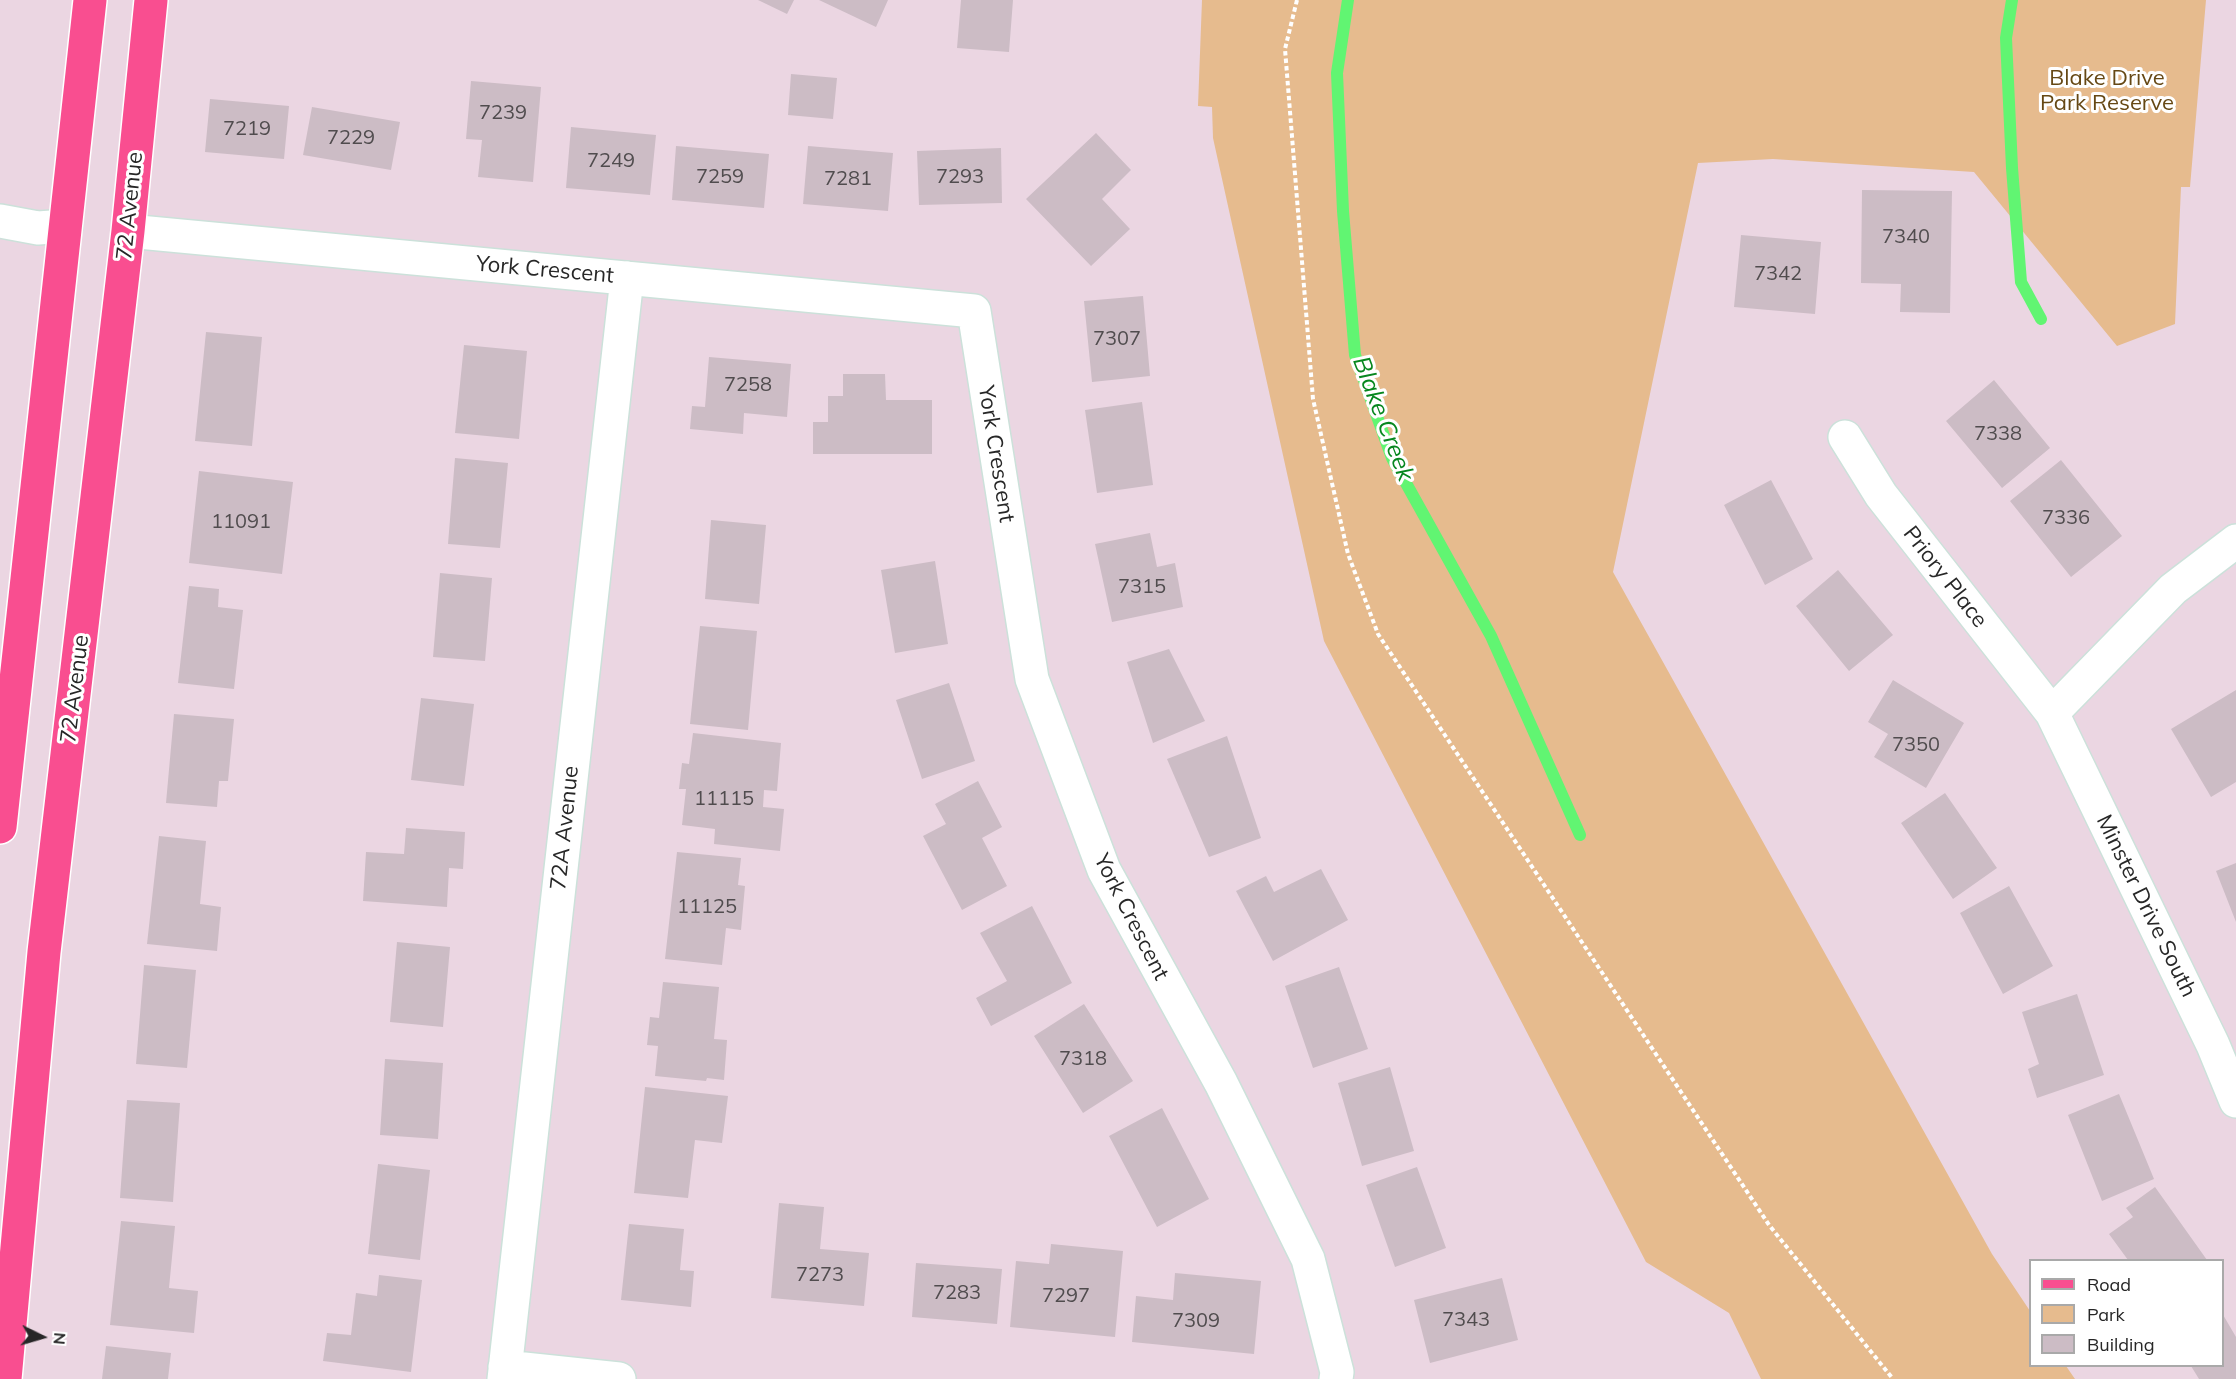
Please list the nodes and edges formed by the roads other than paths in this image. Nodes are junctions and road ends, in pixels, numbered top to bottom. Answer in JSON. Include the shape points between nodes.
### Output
{"nodes":[{"id":1,"x":90,"y":0,"type":"edge"},
{"id":2,"x":151,"y":0,"type":"edge"},
{"id":3,"x":0,"y":221,"type":"edge"},
{"id":4,"x":66,"y":226,"type":"junction"},
{"id":5,"x":128,"y":231,"type":"junction"},
{"id":6,"x":627,"y":278,"type":"junction"},
{"id":7,"x":1845,"y":437,"type":"dead end"},
{"id":8,"x":2236,"y":541,"type":"edge"},
{"id":9,"x":2052,"y":713,"type":"junction"},
{"id":10,"x":0,"y":827,"type":"edge"},
{"id":11,"x":2224,"y":1039,"type":"edge"},
{"id":12,"x":2236,"y":1101,"type":"edge"},
{"id":13,"x":505,"y":1373,"type":"edge"},
{"id":14,"x":5,"y":1379,"type":"edge"},
{"id":15,"x":619,"y":1379,"type":"edge"},
{"id":16,"x":1336,"y":1379,"type":"edge"}],
"edges":[{"from":1,"to":4,"type":"main road"},
{"from":2,"to":5,"type":"main road","name":"72 Avenue"},
{"from":3,"to":4,"type":"street","via":[[38,228]]},
{"from":4,"to":10,"type":"main road"},
{"from":5,"to":6,"type":"street","name":"York Crescent"},
{"from":5,"to":14,"type":"main road","name":"72 Avenue","via":[[44,952]]},
{"from":6,"to":13,"type":"street","name":"72A Avenue"},
{"from":6,"to":16,"type":"street","name":"York Crescent","via":[[974,310],[1032,679],[1104,870],[1221,1083],[1308,1259]]},
{"from":7,"to":9,"type":"street","name":"Priory Place","via":[[1881,495]]},
{"from":8,"to":9,"type":"street","via":[[2173,589]]},
{"from":9,"to":11,"type":"street","name":"Minster Drive South"},
{"from":11,"to":12,"type":"street","name":"Minster Drive South"},
{"from":13,"to":15,"type":"street"}]}
